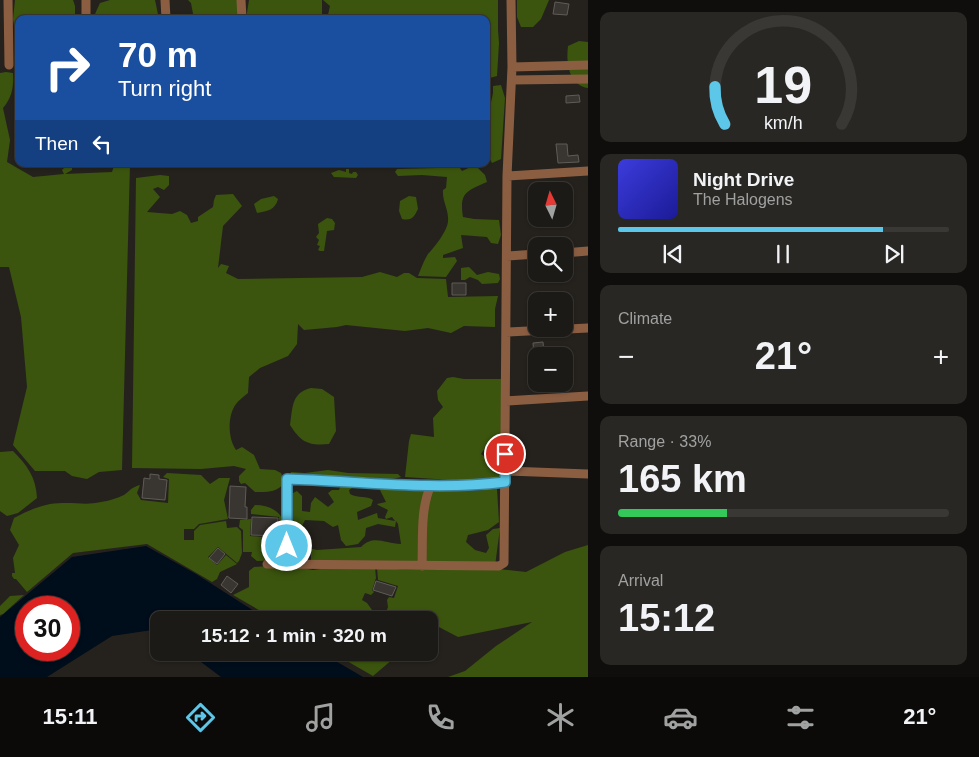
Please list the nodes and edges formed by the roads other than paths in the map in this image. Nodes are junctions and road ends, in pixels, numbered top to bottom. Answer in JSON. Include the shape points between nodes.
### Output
{"nodes":[{"id":1,"x":8,"y":0,"type":"edge"},
{"id":2,"x":86,"y":0,"type":"edge"},
{"id":3,"x":165,"y":0,"type":"edge"},
{"id":4,"x":242,"y":0,"type":"edge"},
{"id":5,"x":511,"y":0,"type":"edge"},
{"id":6,"x":86,"y":15,"type":"edge"},
{"id":7,"x":166,"y":15,"type":"edge"},
{"id":8,"x":242,"y":15,"type":"edge"},
{"id":9,"x":4,"y":48,"type":"edge"},
{"id":10,"x":9,"y":65,"type":"dead end"},
{"id":11,"x":588,"y":65,"type":"edge"},
{"id":12,"x":512,"y":67,"type":"junction"},
{"id":13,"x":588,"y":79,"type":"edge"},
{"id":14,"x":512,"y":80,"type":"junction"},
{"id":15,"x":588,"y":171,"type":"edge"},
{"id":16,"x":507,"y":176,"type":"junction"},
{"id":17,"x":588,"y":251,"type":"edge"},
{"id":18,"x":573,"y":252,"type":"edge"},
{"id":19,"x":528,"y":255,"type":"edge"},
{"id":20,"x":507,"y":256,"type":"junction"},
{"id":21,"x":588,"y":328,"type":"edge"},
{"id":22,"x":506,"y":332,"type":"junction"},
{"id":23,"x":588,"y":396,"type":"edge"},
{"id":24,"x":506,"y":401,"type":"junction"},
{"id":25,"x":505,"y":471,"type":"junction"},
{"id":26,"x":588,"y":474,"type":"edge"},
{"id":27,"x":505,"y":482,"type":"junction"},
{"id":28,"x":431,"y":485,"type":"junction"},
{"id":29,"x":287,"y":563,"type":"junction"},
{"id":30,"x":267,"y":564,"type":"dead end"},
{"id":31,"x":422,"y":566,"type":"junction"}],
"edges":[{"from":1,"to":9,"type":"street"},
{"from":2,"to":6,"type":"street"},
{"from":3,"to":7,"type":"street"},
{"from":4,"to":8,"type":"street"},
{"from":5,"to":12,"type":"street"},
{"from":9,"to":10,"type":"street"},
{"from":11,"to":12,"type":"street"},
{"from":12,"to":14,"type":"street"},
{"from":13,"to":14,"type":"street"},
{"from":14,"to":16,"type":"street"},
{"from":15,"to":16,"type":"street"},
{"from":16,"to":20,"type":"street"},
{"from":17,"to":18,"type":"street"},
{"from":19,"to":20,"type":"street"},
{"from":20,"to":22,"type":"street"},
{"from":21,"to":22,"type":"street"},
{"from":22,"to":24,"type":"street"},
{"from":23,"to":24,"type":"street"},
{"from":24,"to":25,"type":"street"},
{"from":25,"to":26,"type":"street"},
{"from":25,"to":27,"type":"street"},
{"from":27,"to":28,"type":"street","via":[[476,486]]},
{"from":27,"to":31,"type":"street","via":[[504,563],[499,566]]},
{"from":28,"to":29,"type":"street","via":[[287,479]]},
{"from":28,"to":31,"type":"street","via":[[424,510]]},
{"from":29,"to":30,"type":"street"},
{"from":29,"to":31,"type":"street"}]}
